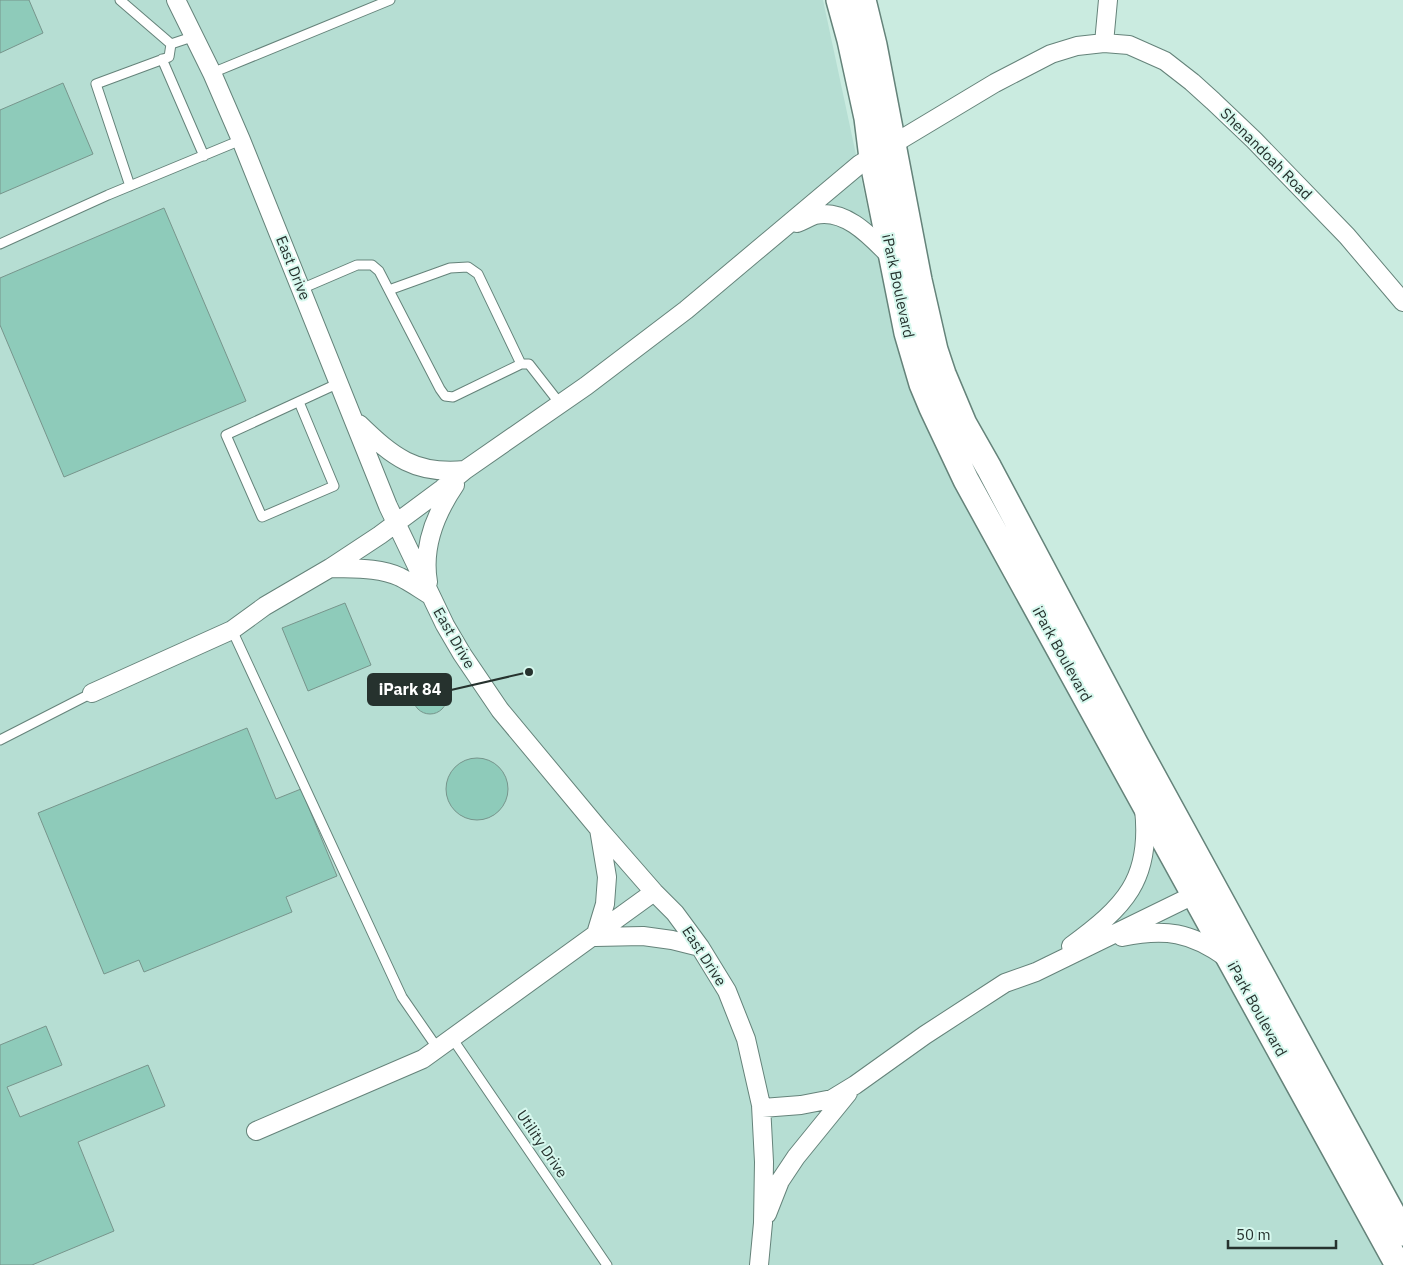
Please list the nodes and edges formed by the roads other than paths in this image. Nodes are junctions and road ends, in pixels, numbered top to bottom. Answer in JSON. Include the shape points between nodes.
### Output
{"nodes":[{"id":1,"x":120,"y":0,"type":"edge"},
{"id":2,"x":176,"y":0,"type":"edge"},
{"id":3,"x":390,"y":0,"type":"edge"},
{"id":4,"x":839,"y":0,"type":"edge"},
{"id":5,"x":863,"y":0,"type":"edge"},
{"id":6,"x":1108,"y":0,"type":"edge"},
{"id":7,"x":195,"y":36,"type":"junction"},
{"id":8,"x":1104,"y":43,"type":"junction"},
{"id":9,"x":171,"y":44,"type":"junction"},
{"id":10,"x":162,"y":59,"type":"junction"},
{"id":11,"x":212,"y":73,"type":"junction"},
{"id":12,"x":240,"y":140,"type":"junction"},
{"id":13,"x":892,"y":144,"type":"junction"},
{"id":14,"x":204,"y":156,"type":"junction"},
{"id":15,"x":872,"y":158,"type":"junction"},
{"id":16,"x":130,"y":186,"type":"junction"},
{"id":17,"x":781,"y":230,"type":"junction"},
{"id":18,"x":0,"y":244,"type":"edge"},
{"id":19,"x":891,"y":257,"type":"junction"},
{"id":20,"x":301,"y":289,"type":"junction"},
{"id":21,"x":389,"y":290,"type":"junction"},
{"id":22,"x":1403,"y":302,"type":"edge"},
{"id":23,"x":521,"y":364,"type":"junction"},
{"id":24,"x":339,"y":383,"type":"junction"},
{"id":25,"x":299,"y":402,"type":"junction"},
{"id":26,"x":561,"y":405,"type":"junction"},
{"id":27,"x":354,"y":419,"type":"junction"},
{"id":28,"x":465,"y":470,"type":"junction"},
{"id":29,"x":396,"y":524,"type":"junction"},
{"id":30,"x":330,"y":568,"type":"junction"},
{"id":31,"x":430,"y":595,"type":"junction"},
{"id":32,"x":232,"y":630,"type":"junction"},
{"id":33,"x":92,"y":692,"type":"joint"},
{"id":34,"x":0,"y":740,"type":"edge"},
{"id":35,"x":1143,"y":801,"type":"junction"},
{"id":36,"x":599,"y":829,"type":"junction"},
{"id":37,"x":1204,"y":890,"type":"junction"},
{"id":38,"x":654,"y":892,"type":"junction"},
{"id":39,"x":595,"y":937,"type":"junction"},
{"id":40,"x":1095,"y":943,"type":"junction"},
{"id":41,"x":700,"y":947,"type":"junction"},
{"id":42,"x":1231,"y":962,"type":"junction"},
{"id":43,"x":1036,"y":972,"type":"junction"},
{"id":44,"x":452,"y":1038,"type":"junction"},
{"id":45,"x":438,"y":1049,"type":"junction"},
{"id":46,"x":855,"y":1085,"type":"junction"},
{"id":47,"x":762,"y":1108,"type":"junction"},
{"id":48,"x":256,"y":1131,"type":"dead end"},
{"id":49,"x":763,"y":1223,"type":"junction"},
{"id":50,"x":1403,"y":1233,"type":"edge"},
{"id":51,"x":608,"y":1265,"type":"edge"},
{"id":52,"x":759,"y":1265,"type":"edge"},
{"id":53,"x":1398,"y":1265,"type":"edge"}],
"edges":[{"from":1,"to":9,"type":"lane"},
{"from":2,"to":7,"type":"street","name":"East Drive"},
{"from":3,"to":11,"type":"lane"},
{"from":4,"to":15,"type":"main road","name":"iPark Boulevard","via":[[867,118]]},
{"from":5,"to":13,"type":"main road","name":"iPark Boulevard"},
{"from":6,"to":8,"type":"street"},
{"from":7,"to":9,"type":"lane"},
{"from":7,"to":11,"type":"street","name":"East Drive"},
{"from":8,"to":13,"type":"street","name":"Shenandoah Road","via":[[1077,46],[1051,54]]},
{"from":8,"to":22,"type":"street","name":"Shenandoah Road","via":[[1129,45],[1165,61],[1192,82],[1254,140],[1347,236]]},
{"from":9,"to":10,"type":"lane","via":[[169,57]]},
{"from":10,"to":14,"type":"lane"},
{"from":10,"to":16,"type":"lane","via":[[96,84]]},
{"from":11,"to":12,"type":"street","name":"East Drive"},
{"from":12,"to":14,"type":"lane"},
{"from":12,"to":20,"type":"street","name":"East Drive"},
{"from":13,"to":15,"type":"street","name":"Shenandoah Road"},
{"from":13,"to":37,"type":"main road","name":"iPark Boulevard","via":[[928,323],[949,388],[976,447]]},
{"from":14,"to":16,"type":"lane"},
{"from":15,"to":17,"type":"street","name":"Shenandoah Road","via":[[849,173]]},
{"from":15,"to":19,"type":"main road","name":"iPark Boulevard"},
{"from":16,"to":18,"type":"lane"},
{"from":17,"to":19,"type":"street","via":[[816,215],[832,216],[864,230]]},
{"from":17,"to":26,"type":"street","name":"Shenandoah Road","via":[[686,310]]},
{"from":19,"to":35,"type":"main road","name":"iPark Boulevard","via":[[914,359],[942,433]]},
{"from":20,"to":21,"type":"lane","via":[[357,265],[372,265]]},
{"from":20,"to":24,"type":"street","name":"East Drive"},
{"from":21,"to":23,"type":"lane","via":[[450,268],[468,267],[478,274]]},
{"from":21,"to":23,"type":"lane","via":[[445,396],[453,397]]},
{"from":23,"to":26,"type":"lane","via":[[528,364]]},
{"from":24,"to":25,"type":"lane"},
{"from":24,"to":27,"type":"street","name":"East Drive"},
{"from":25,"to":25,"type":"lane","via":[[226,435],[262,517],[334,486]]},
{"from":26,"to":28,"type":"street","name":"Shenandoah Road"},
{"from":27,"to":28,"type":"street","via":[[402,460],[431,470]]},
{"from":27,"to":29,"type":"street","name":"East Drive"},
{"from":28,"to":29,"type":"street","name":"Shenandoah Road"},
{"from":28,"to":31,"type":"street","via":[[443,503],[427,547],[425,568]]},
{"from":29,"to":30,"type":"street","name":"Shenandoah Road"},
{"from":29,"to":31,"type":"street","name":"East Drive"},
{"from":30,"to":31,"type":"street","via":[[382,572],[399,577]]},
{"from":30,"to":32,"type":"street","name":"Shenandoah Road","via":[[265,606]]},
{"from":31,"to":36,"type":"street","name":"East Drive","via":[[462,654],[500,710]]},
{"from":32,"to":33,"type":"street","name":"Shenandoah Road"},
{"from":32,"to":45,"type":"lane","via":[[402,997]]},
{"from":33,"to":34,"type":"lane"},
{"from":35,"to":37,"type":"main road","name":"iPark Boulevard"},
{"from":35,"to":43,"type":"street","via":[[1146,827],[1137,879],[1121,904]]},
{"from":36,"to":38,"type":"street","name":"East Drive"},
{"from":36,"to":39,"type":"street","via":[[607,877],[605,904]]},
{"from":37,"to":40,"type":"street"},
{"from":37,"to":42,"type":"main road","name":"iPark Boulevard"},
{"from":37,"to":50,"type":"main road","name":"iPark Boulevard"},
{"from":38,"to":39,"type":"street"},
{"from":38,"to":41,"type":"street","name":"East Drive","via":[[675,913]]},
{"from":39,"to":41,"type":"street","via":[[643,936]]},
{"from":39,"to":44,"type":"street"},
{"from":40,"to":42,"type":"street","via":[[1147,932],[1184,935],[1214,949]]},
{"from":40,"to":43,"type":"street"},
{"from":41,"to":47,"type":"street","name":"East Drive","via":[[727,991],[746,1040]]},
{"from":42,"to":53,"type":"main road","name":"iPark Boulevard"},
{"from":43,"to":46,"type":"street","via":[[1004,982]]},
{"from":44,"to":45,"type":"street"},
{"from":44,"to":51,"type":"lane","name":"Utility Drive"},
{"from":45,"to":48,"type":"street","via":[[424,1059]]},
{"from":46,"to":47,"type":"street","via":[[832,1099]]},
{"from":46,"to":49,"type":"street","via":[[780,1180]]},
{"from":47,"to":49,"type":"street","name":"East Drive"},
{"from":49,"to":52,"type":"street","name":"East Drive"}]}
